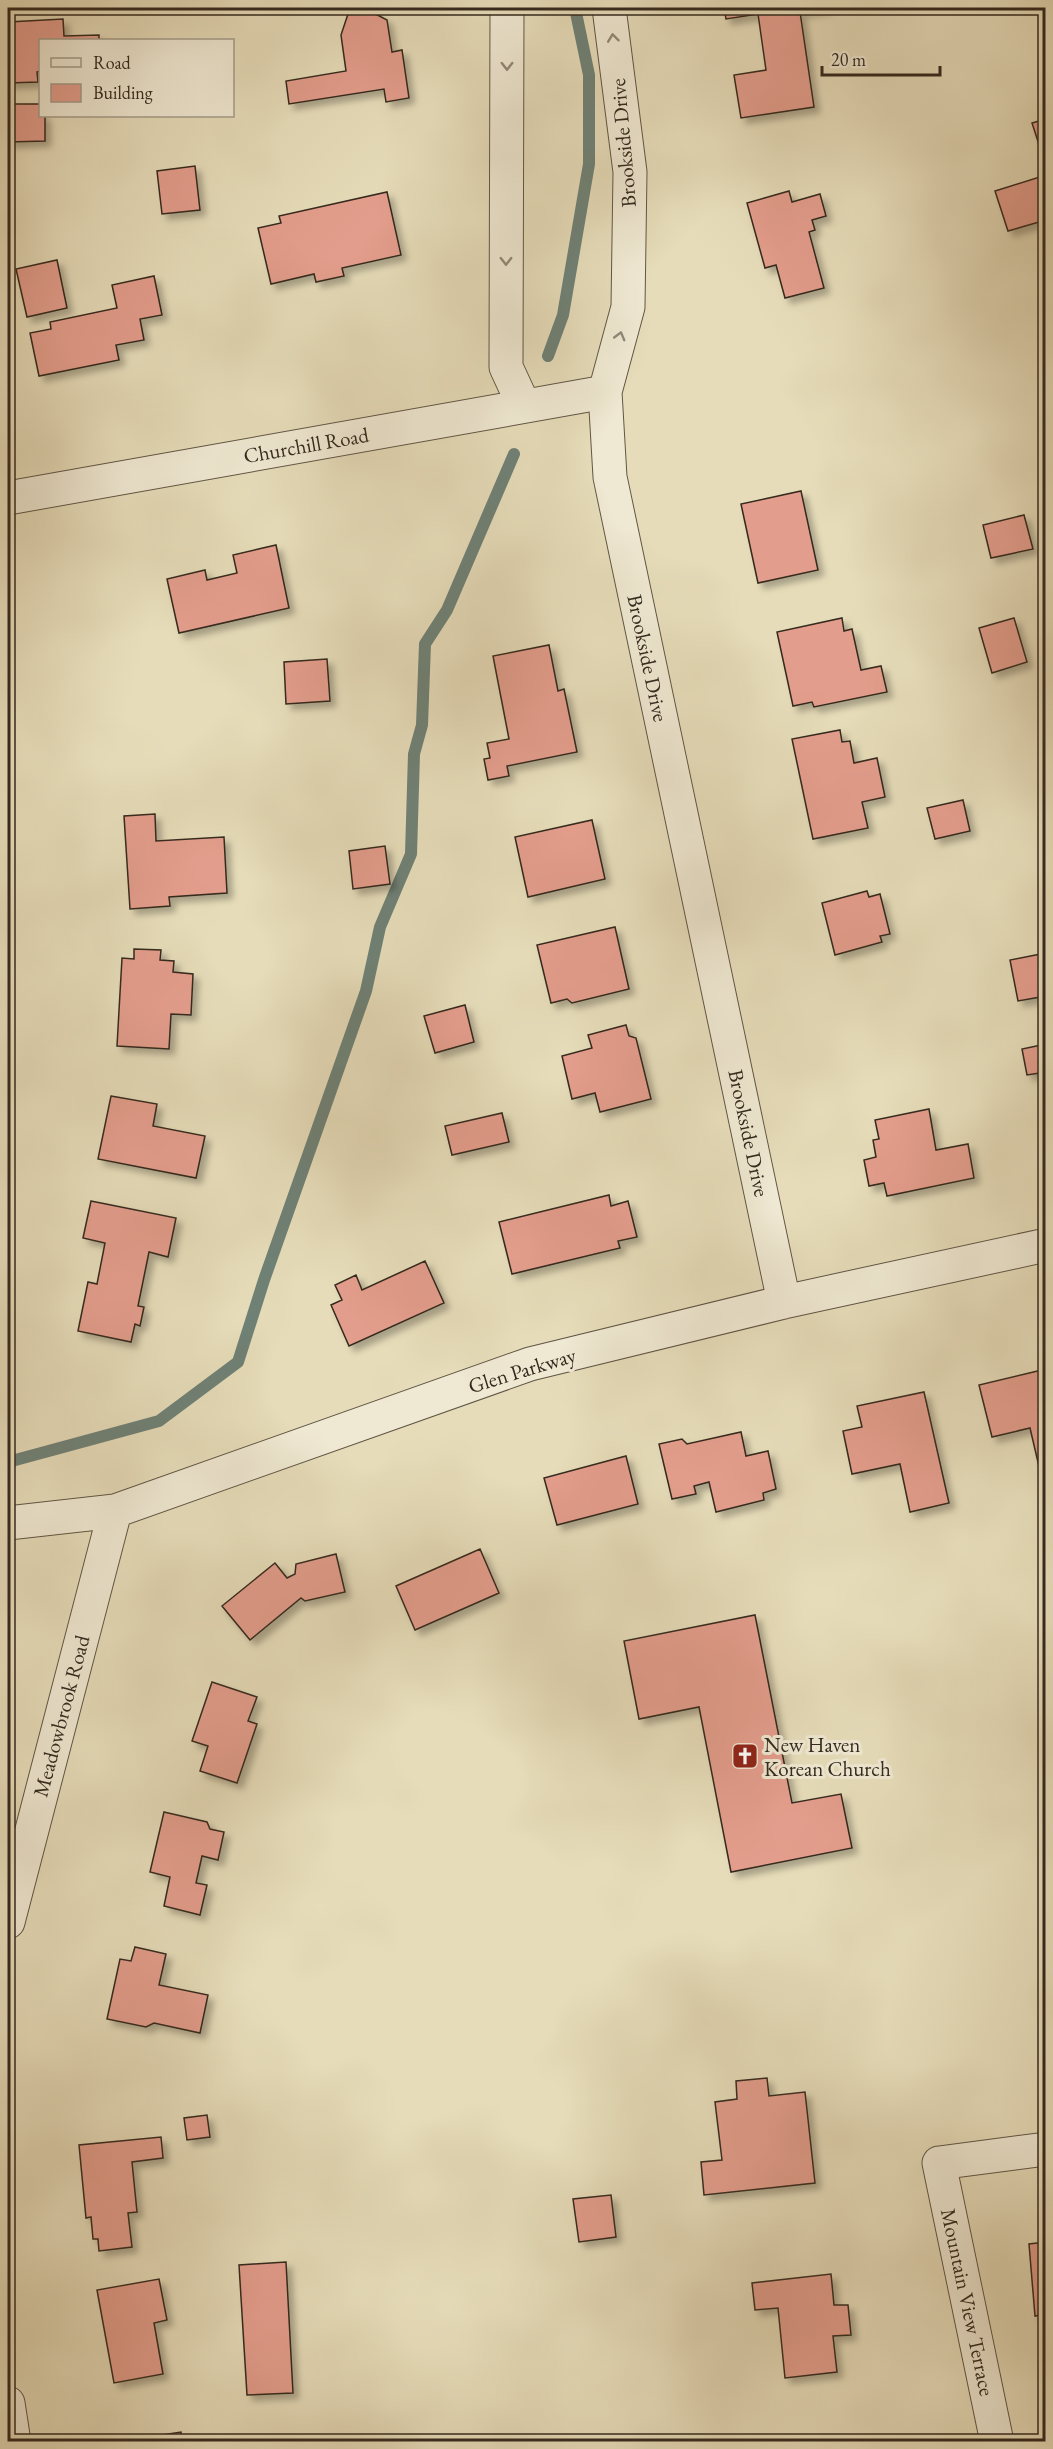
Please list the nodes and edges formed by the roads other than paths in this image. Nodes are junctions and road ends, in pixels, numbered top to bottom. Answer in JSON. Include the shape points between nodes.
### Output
{"nodes":[{"id":1,"x":507,"y":8,"type":"edge"},
{"id":2,"x":609,"y":8,"type":"edge"},
{"id":3,"x":605,"y":392,"type":"junction"},
{"id":4,"x":524,"y":406,"type":"junction"},
{"id":5,"x":8,"y":498,"type":"edge"},
{"id":6,"x":1046,"y":1245,"type":"edge"},
{"id":7,"x":784,"y":1302,"type":"junction"},
{"id":8,"x":115,"y":1511,"type":"junction"},
{"id":9,"x":8,"y":1523,"type":"edge"},
{"id":10,"x":8,"y":1922,"type":"edge"},
{"id":11,"x":1046,"y":2149,"type":"edge"},
{"id":12,"x":8,"y":2403,"type":"edge"},
{"id":13,"x":14,"y":2442,"type":"edge"},
{"id":14,"x":997,"y":2442,"type":"edge"}],
"edges":[{"from":1,"to":4,"type":"street","one_way":true,"via":[[506,367]]},
{"from":3,"to":2,"type":"street","name":"Brookside Drive","one_way":true,"via":[[628,307],[630,172]]},
{"from":3,"to":4,"type":"street","name":"Churchill Road"},
{"from":3,"to":7,"type":"street","name":"Brookside Drive","via":[[610,477]]},
{"from":4,"to":5,"type":"street","name":"Churchill Road"},
{"from":6,"to":7,"type":"street","name":"Glen Parkway"},
{"from":7,"to":8,"type":"street","name":"Glen Parkway","via":[[530,1364]]},
{"from":8,"to":9,"type":"street","name":"Glen Parkway"},
{"from":8,"to":10,"type":"street","name":"Meadowbrook Road"},
{"from":11,"to":14,"type":"street","name":"Mountain View Terrace","via":[[939,2163]]},
{"from":12,"to":13,"type":"street"}]}
